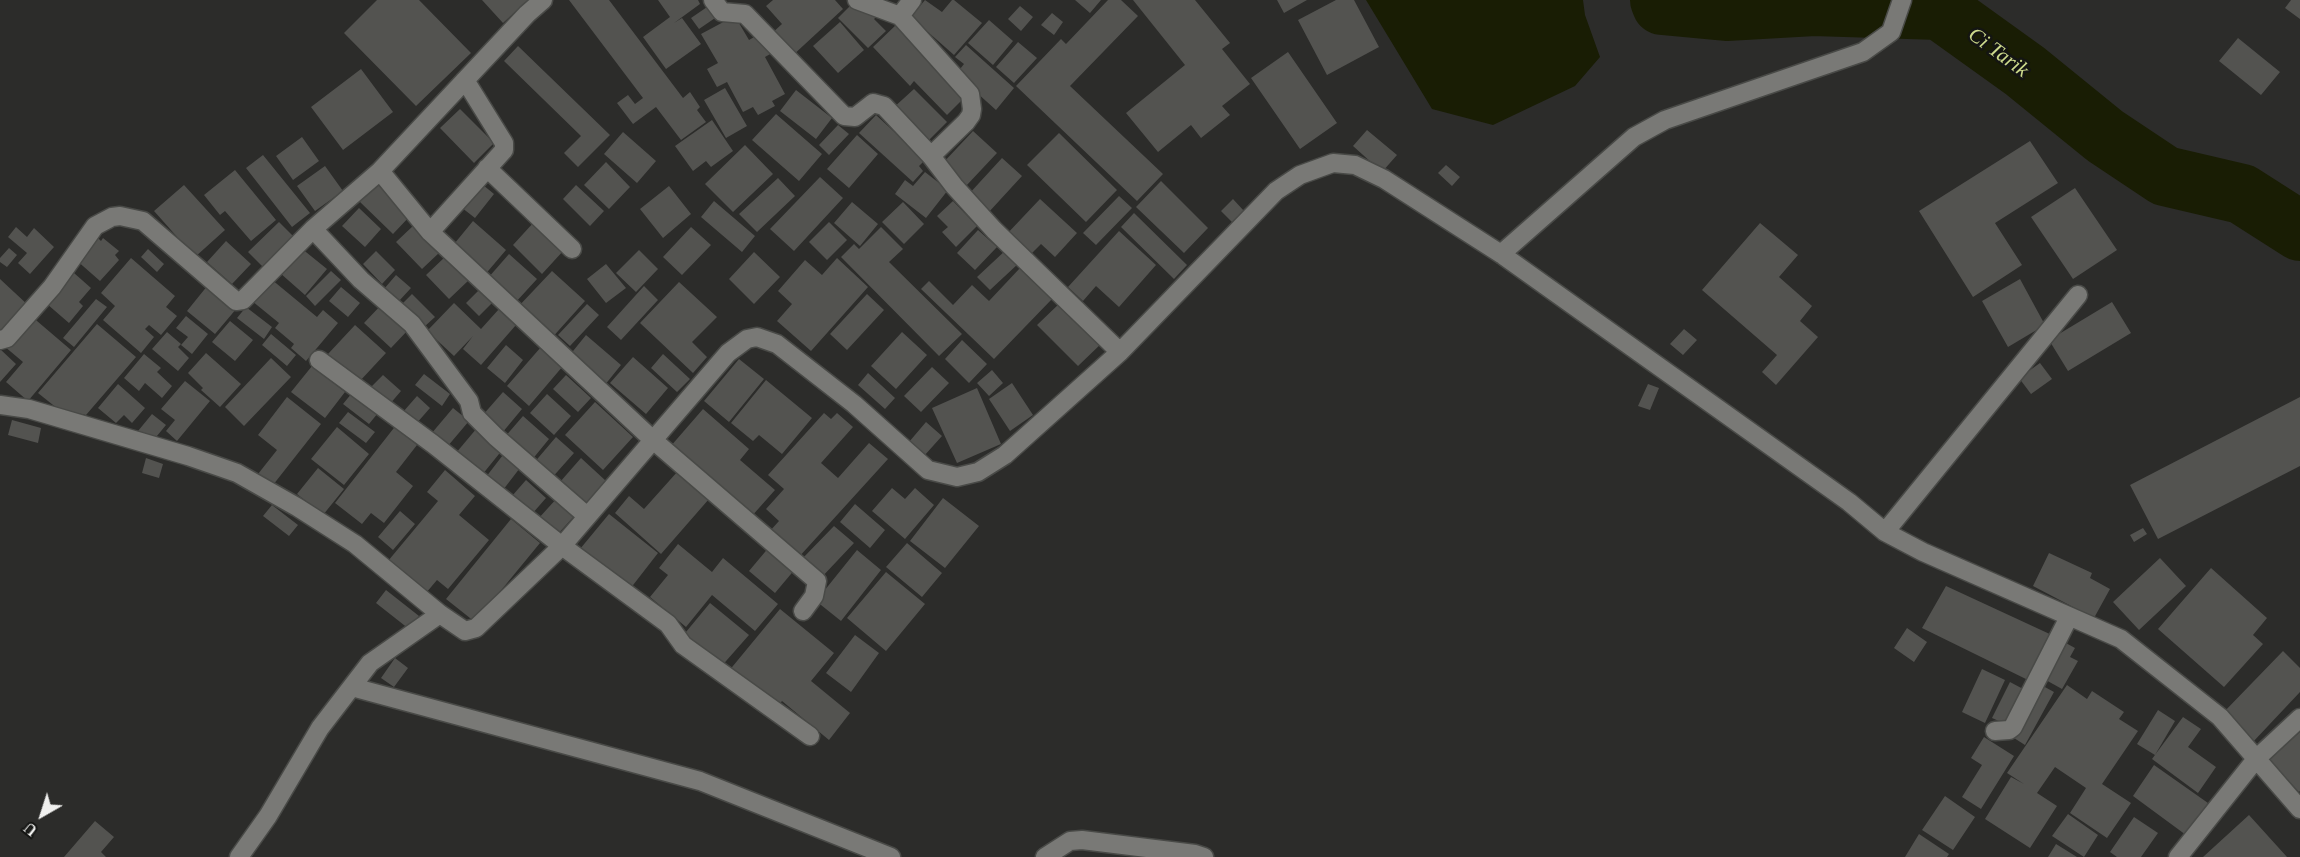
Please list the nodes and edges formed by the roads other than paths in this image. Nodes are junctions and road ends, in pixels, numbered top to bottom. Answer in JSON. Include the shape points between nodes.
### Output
{"nodes":[{"id":1,"x":543,"y":0,"type":"edge"},
{"id":2,"x":713,"y":0,"type":"edge"},
{"id":3,"x":857,"y":0,"type":"edge"},
{"id":4,"x":912,"y":0,"type":"edge"},
{"id":5,"x":1902,"y":0,"type":"edge"},
{"id":6,"x":900,"y":16,"type":"junction"},
{"id":7,"x":465,"y":80,"type":"junction"},
{"id":8,"x":931,"y":156,"type":"junction"},
{"id":9,"x":488,"y":168,"type":"junction"},
{"id":10,"x":380,"y":171,"type":"junction"},
{"id":11,"x":313,"y":229,"type":"junction"},
{"id":12,"x":430,"y":232,"type":"junction"},
{"id":13,"x":572,"y":249,"type":"dead end"},
{"id":14,"x":1501,"y":254,"type":"junction"},
{"id":15,"x":2078,"y":295,"type":"dead end"},
{"id":16,"x":0,"y":340,"type":"edge"},
{"id":17,"x":1120,"y":352,"type":"junction"},
{"id":18,"x":319,"y":360,"type":"dead end"},
{"id":19,"x":0,"y":405,"type":"edge"},
{"id":20,"x":653,"y":440,"type":"junction"},
{"id":21,"x":587,"y":516,"type":"junction"},
{"id":22,"x":1885,"y":532,"type":"junction"},
{"id":23,"x":562,"y":546,"type":"junction"},
{"id":24,"x":803,"y":611,"type":"dead end"},
{"id":25,"x":440,"y":614,"type":"junction"},
{"id":26,"x":2069,"y":617,"type":"junction"},
{"id":27,"x":352,"y":687,"type":"junction"},
{"id":28,"x":2300,"y":718,"type":"edge"},
{"id":29,"x":1995,"y":731,"type":"dead end"},
{"id":30,"x":810,"y":736,"type":"dead end"},
{"id":31,"x":2256,"y":759,"type":"junction"},
{"id":32,"x":2300,"y":808,"type":"edge"},
{"id":33,"x":238,"y":857,"type":"edge"},
{"id":34,"x":891,"y":857,"type":"edge"},
{"id":35,"x":1045,"y":857,"type":"edge"},
{"id":36,"x":1204,"y":857,"type":"edge"},
{"id":37,"x":2178,"y":857,"type":"edge"}],
"edges":[{"from":1,"to":7,"type":"street"},
{"from":2,"to":8,"type":"street","via":[[722,12],[745,14],[844,116],[855,117],[873,103],[884,106]]},
{"from":3,"to":6,"type":"street"},
{"from":4,"to":6,"type":"street"},
{"from":5,"to":14,"type":"street","via":[[1891,32],[1863,52],[1665,120],[1640,133]]},
{"from":6,"to":8,"type":"street","via":[[970,94],[971,115]]},
{"from":7,"to":9,"type":"street","via":[[504,143],[504,150]]},
{"from":7,"to":10,"type":"street"},
{"from":8,"to":17,"type":"street","via":[[994,230]]},
{"from":9,"to":12,"type":"street"},
{"from":9,"to":13,"type":"street"},
{"from":10,"to":11,"type":"street"},
{"from":10,"to":12,"type":"street"},
{"from":11,"to":16,"type":"street","via":[[251,294],[236,302],[143,221],[112,217],[95,226],[52,288],[7,338]]},
{"from":11,"to":21,"type":"street","via":[[361,280],[412,324],[469,401],[472,413]]},
{"from":12,"to":20,"type":"street"},
{"from":14,"to":17,"type":"street","via":[[1384,179],[1355,165],[1333,163],[1300,175],[1276,191]]},
{"from":14,"to":22,"type":"street","via":[[1849,501]]},
{"from":15,"to":22,"type":"street"},
{"from":17,"to":20,"type":"street","via":[[1005,455],[978,472],[957,477],[928,470],[786,351],[757,337],[747,339],[728,353]]},
{"from":18,"to":23,"type":"street"},
{"from":19,"to":25,"type":"street","via":[[29,409],[237,473],[355,544]]},
{"from":20,"to":21,"type":"street"},
{"from":20,"to":24,"type":"street","via":[[817,581],[814,596]]},
{"from":21,"to":23,"type":"street"},
{"from":22,"to":26,"type":"street"},
{"from":23,"to":25,"type":"street","via":[[476,628],[460,630]]},
{"from":23,"to":30,"type":"street","via":[[668,624],[683,645]]},
{"from":25,"to":27,"type":"street","via":[[370,663]]},
{"from":26,"to":29,"type":"street","via":[[2013,727]]},
{"from":26,"to":31,"type":"street","via":[[2121,639],[2220,717]]},
{"from":27,"to":33,"type":"street","via":[[320,728],[268,816]]},
{"from":27,"to":34,"type":"street","via":[[700,781]]},
{"from":28,"to":31,"type":"street"},
{"from":31,"to":32,"type":"street"},
{"from":31,"to":37,"type":"street"},
{"from":35,"to":36,"type":"street","via":[[1070,841],[1082,840]]}]}
